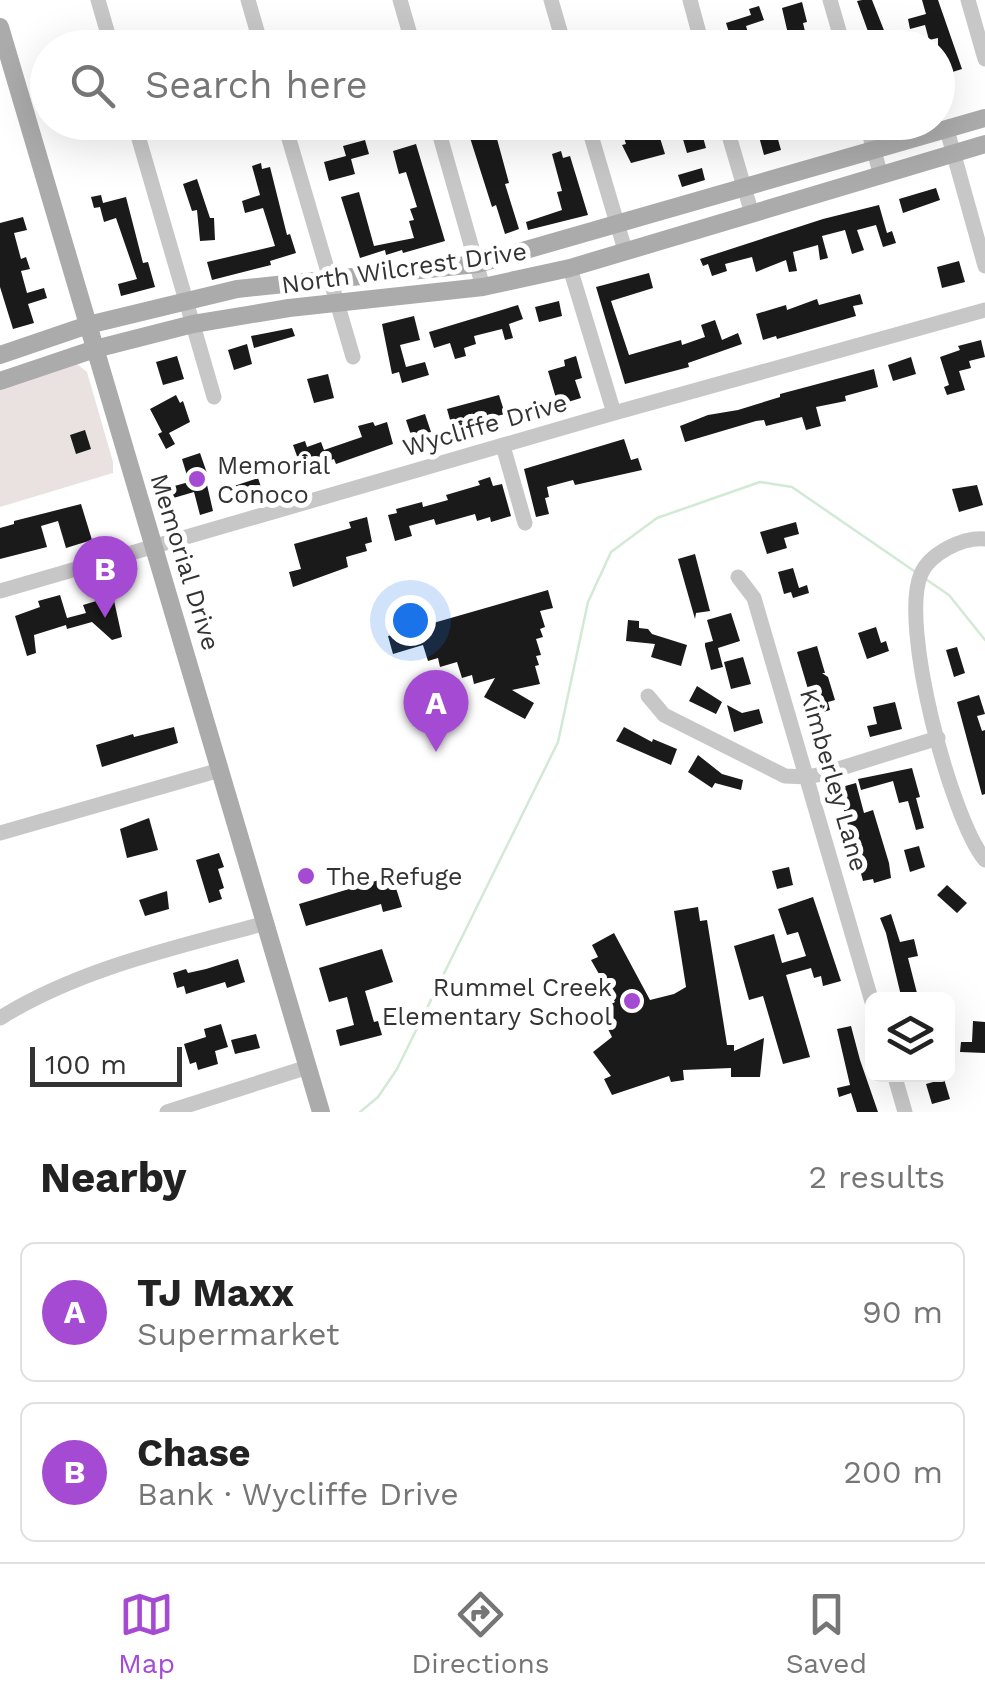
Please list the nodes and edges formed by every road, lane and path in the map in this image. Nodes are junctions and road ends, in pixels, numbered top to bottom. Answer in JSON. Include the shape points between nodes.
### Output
{"nodes":[{"id":1,"x":98,"y":0,"type":"edge"},
{"id":2,"x":248,"y":0,"type":"edge"},
{"id":3,"x":400,"y":0,"type":"edge"},
{"id":4,"x":552,"y":0,"type":"edge"},
{"id":5,"x":690,"y":0,"type":"edge"},
{"id":6,"x":830,"y":0,"type":"edge"},
{"id":7,"x":968,"y":0,"type":"edge"},
{"id":8,"x":0,"y":28,"type":"edge"},
{"id":9,"x":107,"y":30,"type":"edge"},
{"id":10,"x":257,"y":30,"type":"edge"},
{"id":11,"x":409,"y":30,"type":"edge"},
{"id":12,"x":561,"y":30,"type":"edge"},
{"id":13,"x":699,"y":30,"type":"edge"},
{"id":14,"x":839,"y":30,"type":"edge"},
{"id":15,"x":985,"y":59,"type":"edge"},
{"id":16,"x":985,"y":118,"type":"edge"},
{"id":17,"x":955,"y":127,"type":"edge"},
{"id":18,"x":30,"y":129,"type":"edge"},
{"id":19,"x":33,"y":140,"type":"edge"},
{"id":20,"x":139,"y":140,"type":"edge"},
{"id":21,"x":289,"y":140,"type":"edge"},
{"id":22,"x":441,"y":140,"type":"edge"},
{"id":23,"x":593,"y":140,"type":"edge"},
{"id":24,"x":730,"y":140,"type":"edge"},
{"id":25,"x":871,"y":140,"type":"edge"},
{"id":26,"x":910,"y":140,"type":"edge"},
{"id":27,"x":950,"y":140,"type":"edge"},
{"id":28,"x":985,"y":144,"type":"edge"},
{"id":29,"x":874,"y":150,"type":"junction"},
{"id":30,"x":954,"y":154,"type":"junction"},
{"id":31,"x":881,"y":176,"type":"junction"},
{"id":32,"x":745,"y":189,"type":"junction"},
{"id":33,"x":752,"y":214,"type":"junction"},
{"id":34,"x":618,"y":225,"type":"junction"},
{"id":35,"x":625,"y":250,"type":"junction"},
{"id":36,"x":477,"y":264,"type":"junction"},
{"id":37,"x":985,"y":266,"type":"edge"},
{"id":38,"x":570,"y":268,"type":"junction"},
{"id":39,"x":330,"y":280,"type":"junction"},
{"id":40,"x":483,"y":286,"type":"junction"},
{"id":41,"x":186,"y":300,"type":"junction"},
{"id":42,"x":337,"y":305,"type":"junction"},
{"id":43,"x":985,"y":310,"type":"edge"},
{"id":44,"x":193,"y":324,"type":"junction"},
{"id":45,"x":88,"y":325,"type":"junction"},
{"id":46,"x":95,"y":349,"type":"junction"},
{"id":47,"x":0,"y":355,"type":"edge"},
{"id":48,"x":353,"y":357,"type":"dead end"},
{"id":49,"x":1,"y":378,"type":"edge"},
{"id":50,"x":214,"y":397,"type":"dead end"},
{"id":51,"x":614,"y":413,"type":"junction"},
{"id":52,"x":503,"y":446,"type":"junction"},
{"id":53,"x":525,"y":522,"type":"dead end"},
{"id":54,"x":985,"y":540,"type":"edge"},
{"id":55,"x":154,"y":545,"type":"junction"},
{"id":56,"x":738,"y":577,"type":"dead end"},
{"id":57,"x":0,"y":590,"type":"edge"},
{"id":58,"x":648,"y":696,"type":"dead end"},
{"id":59,"x":938,"y":738,"type":"junction"},
{"id":60,"x":220,"y":770,"type":"junction"},
{"id":61,"x":807,"y":777,"type":"junction"},
{"id":62,"x":0,"y":833,"type":"edge"},
{"id":63,"x":985,"y":860,"type":"edge"},
{"id":64,"x":266,"y":923,"type":"junction"},
{"id":65,"x":869,"y":992,"type":"edge"},
{"id":66,"x":0,"y":1018,"type":"edge"},
{"id":67,"x":308,"y":1067,"type":"junction"},
{"id":68,"x":896,"y":1082,"type":"edge"},
{"id":69,"x":321,"y":1111,"type":"edge"},
{"id":70,"x":167,"y":1112,"type":"edge"},
{"id":71,"x":905,"y":1112,"type":"edge"}],
"edges":[{"from":1,"to":9,"type":"street"},
{"from":2,"to":10,"type":"street"},
{"from":3,"to":11,"type":"street"},
{"from":4,"to":12,"type":"street"},
{"from":5,"to":13,"type":"street"},
{"from":6,"to":14,"type":"street"},
{"from":7,"to":15,"type":"street"},
{"from":8,"to":18,"type":"main road","name":"Memorial Drive"},
{"from":16,"to":17,"type":"main road","name":"North Wilcrest Drive"},
{"from":19,"to":45,"type":"main road","name":"Memorial Drive"},
{"from":20,"to":41,"type":"street"},
{"from":21,"to":39,"type":"street"},
{"from":22,"to":36,"type":"street"},
{"from":23,"to":34,"type":"street"},
{"from":24,"to":32,"type":"street"},
{"from":25,"to":29,"type":"street"},
{"from":26,"to":29,"type":"main road","name":"North Wilcrest Drive"},
{"from":27,"to":30,"type":"street"},
{"from":28,"to":30,"type":"main road","name":"North Wilcrest Drive"},
{"from":29,"to":31,"type":"street"},
{"from":29,"to":32,"type":"main road","name":"North Wilcrest Drive"},
{"from":30,"to":31,"type":"main road","name":"North Wilcrest Drive"},
{"from":30,"to":37,"type":"street"},
{"from":31,"to":33,"type":"main road","name":"North Wilcrest Drive"},
{"from":32,"to":33,"type":"street"},
{"from":32,"to":34,"type":"main road","name":"North Wilcrest Drive"},
{"from":33,"to":35,"type":"main road","name":"North Wilcrest Drive"},
{"from":34,"to":35,"type":"street"},
{"from":34,"to":36,"type":"main road","name":"North Wilcrest Drive"},
{"from":35,"to":38,"type":"main road","name":"North Wilcrest Drive"},
{"from":36,"to":39,"type":"main road","name":"North Wilcrest Drive"},
{"from":36,"to":40,"type":"street"},
{"from":38,"to":40,"type":"main road","name":"North Wilcrest Drive"},
{"from":38,"to":51,"type":"street"},
{"from":39,"to":41,"type":"main road","name":"North Wilcrest Drive"},
{"from":39,"to":42,"type":"street"},
{"from":40,"to":42,"type":"main road","name":"North Wilcrest Drive"},
{"from":41,"to":44,"type":"street"},
{"from":41,"to":45,"type":"main road","name":"North Wilcrest Drive"},
{"from":42,"to":44,"type":"main road","name":"North Wilcrest Drive"},
{"from":42,"to":48,"type":"street"},
{"from":43,"to":51,"type":"street","name":"Wycliffe Drive"},
{"from":44,"to":46,"type":"main road","name":"North Wilcrest Drive"},
{"from":44,"to":50,"type":"street"},
{"from":45,"to":46,"type":"main road","name":"Memorial Drive"},
{"from":45,"to":47,"type":"main road","name":"North Wilcrest Drive"},
{"from":46,"to":49,"type":"main road","name":"North Wilcrest Drive"},
{"from":46,"to":55,"type":"main road","name":"Memorial Drive"},
{"from":51,"to":52,"type":"street","name":"Wycliffe Drive"},
{"from":52,"to":53,"type":"street"},
{"from":52,"to":55,"type":"street","name":"Wycliffe Drive"},
{"from":54,"to":59,"type":"street","via":[[956,544],[926,565],[918,587],[918,654]]},
{"from":55,"to":57,"type":"street","name":"Wycliffe Drive"},
{"from":55,"to":60,"type":"main road","name":"Memorial Drive"},
{"from":56,"to":61,"type":"street","name":"Kimberley Lane","via":[[754,598]]},
{"from":58,"to":61,"type":"street","via":[[664,715],[785,776]]},
{"from":59,"to":61,"type":"street"},
{"from":59,"to":63,"type":"street","via":[[963,823]]},
{"from":60,"to":62,"type":"street"},
{"from":60,"to":64,"type":"main road","name":"Memorial Drive"},
{"from":61,"to":65,"type":"street","name":"Kimberley Lane"},
{"from":64,"to":66,"type":"street","via":[[106,969]]},
{"from":64,"to":67,"type":"main road","name":"Memorial Drive"},
{"from":67,"to":69,"type":"main road","name":"Memorial Drive"},
{"from":67,"to":70,"type":"street"},
{"from":68,"to":71,"type":"street"}]}
